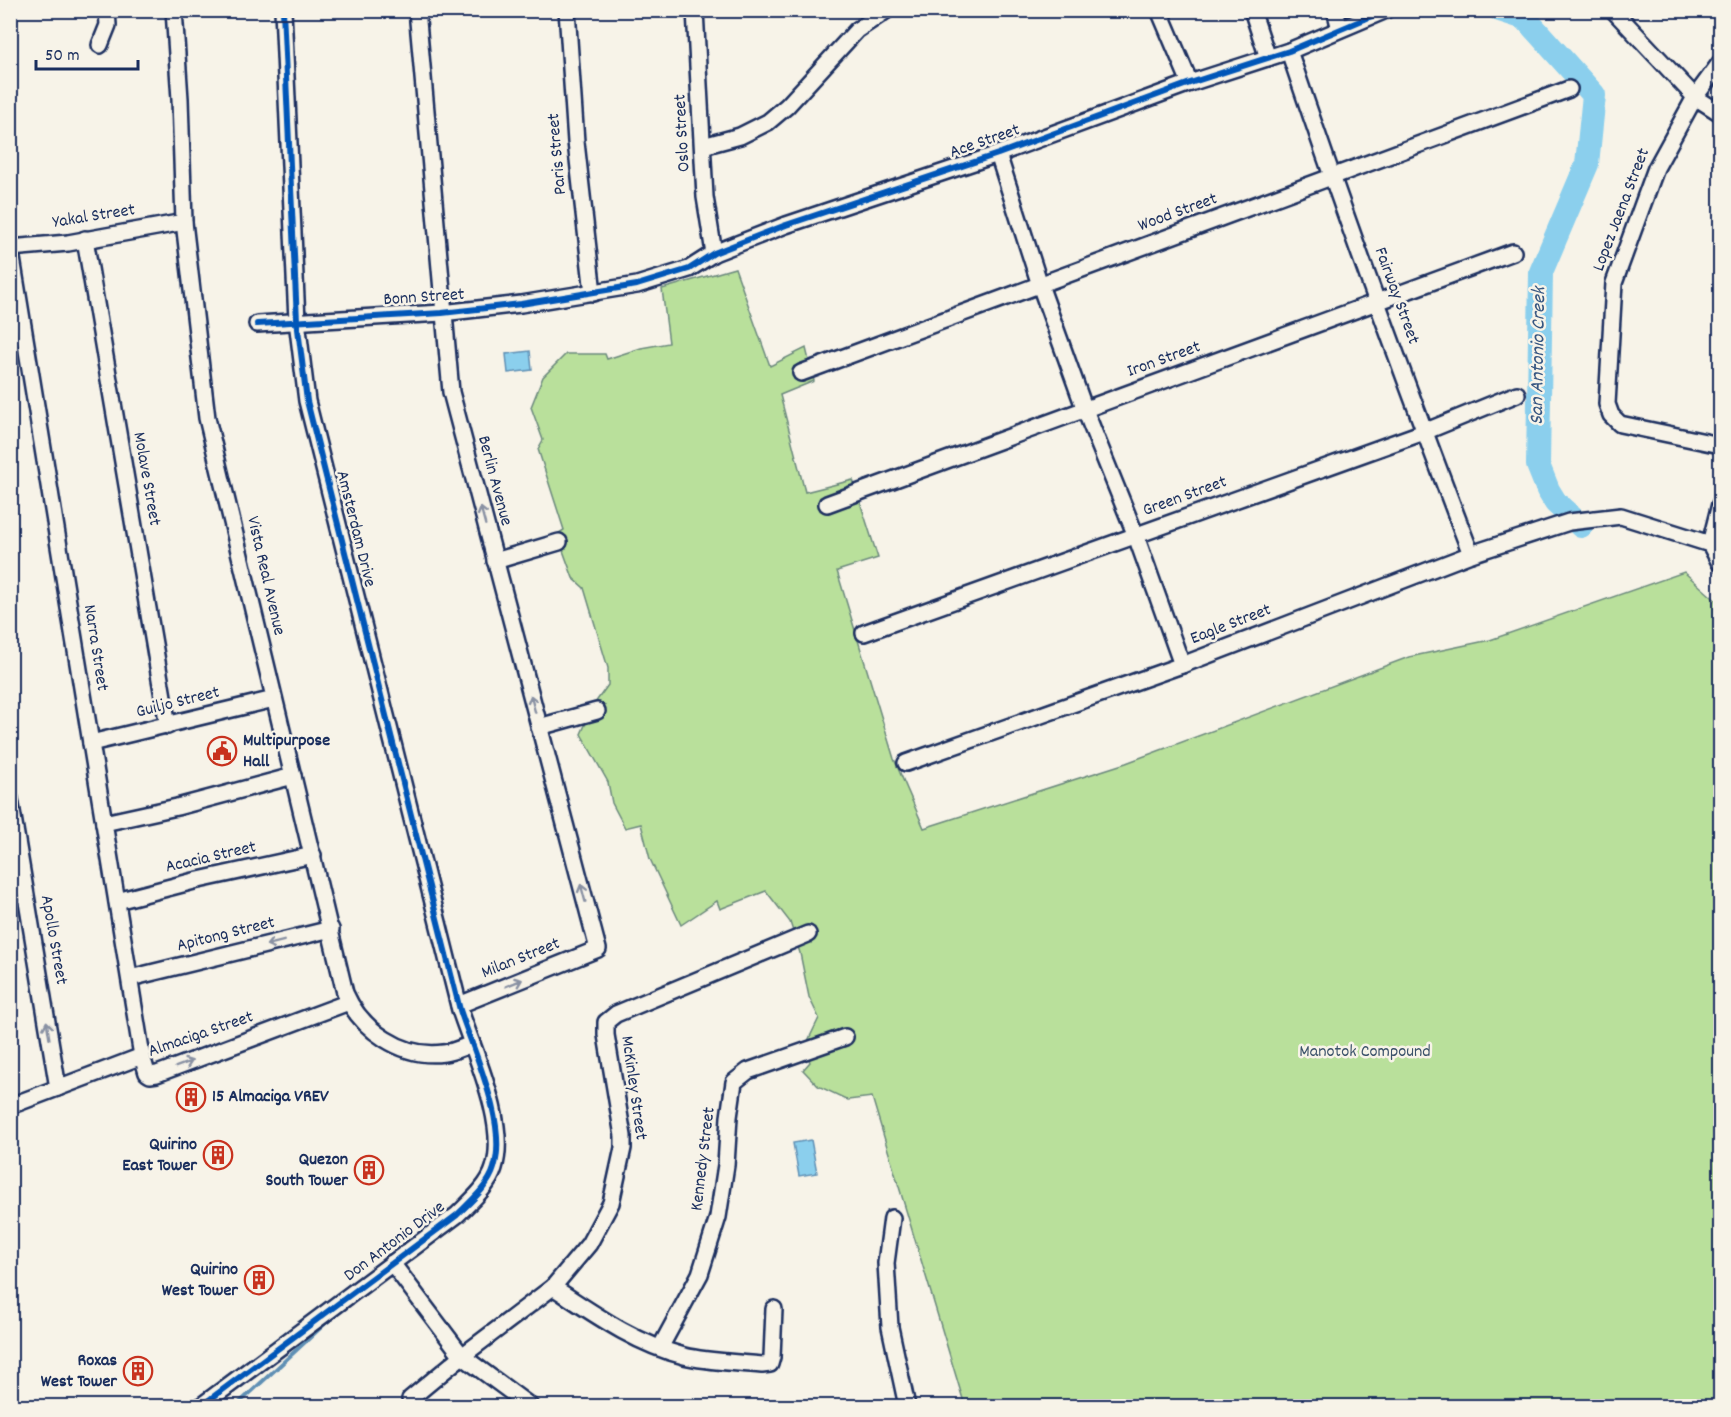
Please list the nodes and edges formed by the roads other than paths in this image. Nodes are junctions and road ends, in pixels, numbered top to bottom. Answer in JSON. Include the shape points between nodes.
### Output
{"nodes":[{"id":1,"x":107,"y":10,"type":"edge"},
{"id":2,"x":174,"y":10,"type":"edge"},
{"id":3,"x":283,"y":10,"type":"edge"},
{"id":4,"x":417,"y":10,"type":"edge"},
{"id":5,"x":567,"y":10,"type":"edge"},
{"id":6,"x":695,"y":10,"type":"edge"},
{"id":7,"x":887,"y":10,"type":"edge"},
{"id":8,"x":1159,"y":10,"type":"edge"},
{"id":9,"x":1252,"y":10,"type":"edge"},
{"id":10,"x":1335,"y":10,"type":"edge"},
{"id":11,"x":1386,"y":10,"type":"edge"},
{"id":12,"x":1612,"y":10,"type":"edge"},
{"id":13,"x":1340,"y":29,"type":"junction"},
{"id":14,"x":100,"y":45,"type":"dead end"},
{"id":15,"x":1289,"y":51,"type":"junction"},
{"id":16,"x":1268,"y":58,"type":"junction"},
{"id":17,"x":1720,"y":63,"type":"edge"},
{"id":18,"x":1190,"y":83,"type":"junction"},
{"id":19,"x":1569,"y":89,"type":"dead end"},
{"id":20,"x":1695,"y":97,"type":"junction"},
{"id":21,"x":1720,"y":113,"type":"edge"},
{"id":22,"x":703,"y":146,"type":"junction"},
{"id":23,"x":998,"y":154,"type":"junction"},
{"id":24,"x":1331,"y":177,"type":"junction"},
{"id":25,"x":184,"y":222,"type":"junction"},
{"id":26,"x":85,"y":239,"type":"junction"},
{"id":27,"x":11,"y":247,"type":"edge"},
{"id":28,"x":1513,"y":252,"type":"dead end"},
{"id":29,"x":714,"y":253,"type":"junction"},
{"id":30,"x":1040,"y":285,"type":"junction"},
{"id":31,"x":592,"y":293,"type":"junction"},
{"id":32,"x":1378,"y":303,"type":"junction"},
{"id":33,"x":442,"y":313,"type":"junction"},
{"id":34,"x":297,"y":321,"type":"junction"},
{"id":35,"x":257,"y":324,"type":"dead end"},
{"id":36,"x":801,"y":373,"type":"dead end"},
{"id":37,"x":1518,"y":394,"type":"dead end"},
{"id":38,"x":1085,"y":410,"type":"junction"},
{"id":39,"x":1424,"y":432,"type":"junction"},
{"id":40,"x":1720,"y":445,"type":"edge"},
{"id":41,"x":827,"y":504,"type":"dead end"},
{"id":42,"x":1720,"y":504,"type":"edge"},
{"id":43,"x":1136,"y":536,"type":"junction"},
{"id":44,"x":559,"y":542,"type":"dead end"},
{"id":45,"x":1710,"y":544,"type":"junction"},
{"id":46,"x":1471,"y":554,"type":"junction"},
{"id":47,"x":495,"y":561,"type":"junction"},
{"id":48,"x":1720,"y":563,"type":"edge"},
{"id":49,"x":864,"y":633,"type":"dead end"},
{"id":50,"x":1182,"y":665,"type":"junction"},
{"id":51,"x":274,"y":699,"type":"junction"},
{"id":52,"x":597,"y":711,"type":"dead end"},
{"id":53,"x":168,"y":726,"type":"junction"},
{"id":54,"x":539,"y":727,"type":"junction"},
{"id":55,"x":91,"y":743,"type":"junction"},
{"id":56,"x":906,"y":763,"type":"dead end"},
{"id":57,"x":293,"y":776,"type":"junction"},
{"id":58,"x":10,"y":799,"type":"edge"},
{"id":59,"x":104,"y":823,"type":"junction"},
{"id":60,"x":313,"y":855,"type":"junction"},
{"id":61,"x":117,"y":901,"type":"junction"},
{"id":62,"x":332,"y":929,"type":"junction"},
{"id":63,"x":808,"y":934,"type":"dead end"},
{"id":64,"x":598,"y":949,"type":"joint"},
{"id":65,"x":130,"y":978,"type":"junction"},
{"id":66,"x":350,"y":1002,"type":"junction"},
{"id":67,"x":459,"y":1005,"type":"junction"},
{"id":68,"x":845,"y":1037,"type":"dead end"},
{"id":69,"x":471,"y":1044,"type":"junction"},
{"id":70,"x":142,"y":1056,"type":"junction"},
{"id":71,"x":58,"y":1088,"type":"junction"},
{"id":72,"x":10,"y":1106,"type":"edge"},
{"id":73,"x":892,"y":1218,"type":"dead end"},
{"id":74,"x":392,"y":1263,"type":"junction"},
{"id":75,"x":553,"y":1287,"type":"junction"},
{"id":76,"x":774,"y":1309,"type":"dead end"},
{"id":77,"x":660,"y":1348,"type":"junction"},
{"id":78,"x":462,"y":1356,"type":"junction"},
{"id":79,"x":410,"y":1399,"type":"dead end"},
{"id":80,"x":201,"y":1407,"type":"edge"},
{"id":81,"x":530,"y":1407,"type":"edge"},
{"id":82,"x":908,"y":1407,"type":"edge"}],
"edges":[{"from":1,"to":14,"type":"street","via":[[108,25]]},
{"from":2,"to":25,"type":"street","name":"Vista Real Avenue"},
{"from":3,"to":34,"type":"street","name":"Amsterdam Drive"},
{"from":4,"to":33,"type":"street","name":"Berlin Avenue"},
{"from":5,"to":31,"type":"street","name":"Paris Street"},
{"from":6,"to":22,"type":"street","name":"Oslo Street"},
{"from":7,"to":22,"type":"street","via":[[857,30],[768,122],[740,136]]},
{"from":8,"to":18,"type":"street"},
{"from":9,"to":16,"type":"street"},
{"from":10,"to":13,"type":"street"},
{"from":11,"to":13,"type":"street","name":"Ace Street"},
{"from":12,"to":20,"type":"street"},
{"from":13,"to":15,"type":"street","name":"Ace Street"},
{"from":15,"to":16,"type":"street","name":"Ace Street"},
{"from":15,"to":24,"type":"street","name":"Fairway Street"},
{"from":16,"to":18,"type":"street","name":"Ace Street"},
{"from":17,"to":20,"type":"street","name":"Lopez Jaena Street"},
{"from":18,"to":23,"type":"street","name":"Ace Street"},
{"from":19,"to":24,"type":"street","name":"Wood Street"},
{"from":20,"to":21,"type":"street"},
{"from":20,"to":40,"type":"street","name":"Lopez Jaena Street","via":[[1656,168],[1614,283],[1607,404],[1620,424]]},
{"from":22,"to":29,"type":"street","name":"Oslo Street","via":[[705,197]]},
{"from":23,"to":29,"type":"street","name":"Ace Street","via":[[848,203]]},
{"from":23,"to":30,"type":"street"},
{"from":24,"to":30,"type":"street","name":"Wood Street"},
{"from":24,"to":32,"type":"street","name":"Fairway Street"},
{"from":25,"to":26,"type":"street","name":"Yakal Street"},
{"from":25,"to":51,"type":"street","name":"Vista Real Avenue","via":[[207,418]]},
{"from":26,"to":27,"type":"street","name":"Yakal Street"},
{"from":26,"to":53,"type":"street","name":"Molave Street"},
{"from":27,"to":55,"type":"street","name":"Narra Street"},
{"from":28,"to":32,"type":"street","name":"Iron Street"},
{"from":29,"to":31,"type":"street","name":"Ace Street","via":[[689,269],[637,285]]},
{"from":30,"to":36,"type":"street","name":"Wood Street"},
{"from":30,"to":38,"type":"street"},
{"from":31,"to":33,"type":"street","name":"Bonn Street"},
{"from":32,"to":38,"type":"street","name":"Iron Street"},
{"from":32,"to":39,"type":"street","name":"Fairway Street"},
{"from":33,"to":34,"type":"street","name":"Bonn Street"},
{"from":47,"to":33,"type":"street","name":"Berlin Avenue","one_way":true,"via":[[451,392]]},
{"from":34,"to":35,"type":"street","name":"Bonn Street"},
{"from":34,"to":67,"type":"street","name":"Amsterdam Drive","via":[[307,401]]},
{"from":37,"to":39,"type":"street","name":"Green Street"},
{"from":38,"to":41,"type":"street","name":"Iron Street"},
{"from":38,"to":43,"type":"street"},
{"from":39,"to":43,"type":"street","name":"Green Street"},
{"from":39,"to":46,"type":"street","name":"Fairway Street"},
{"from":42,"to":45,"type":"street"},
{"from":43,"to":49,"type":"street","name":"Green Street"},
{"from":43,"to":50,"type":"street"},
{"from":44,"to":47,"type":"street"},
{"from":45,"to":46,"type":"street","name":"Eagle Street","via":[[1621,516],[1569,522]]},
{"from":45,"to":48,"type":"street"},
{"from":46,"to":50,"type":"street","name":"Eagle Street"},
{"from":54,"to":47,"type":"street","name":"Berlin Avenue","one_way":true},
{"from":50,"to":56,"type":"street","name":"Eagle Street"},
{"from":51,"to":53,"type":"street","name":"Guiljo Street"},
{"from":51,"to":57,"type":"street","name":"Vista Real Avenue"},
{"from":52,"to":54,"type":"street"},
{"from":53,"to":55,"type":"street","name":"Guiljo Street"},
{"from":64,"to":54,"type":"street","name":"Berlin Avenue","one_way":true},
{"from":55,"to":59,"type":"street","name":"Narra Street"},
{"from":57,"to":59,"type":"street"},
{"from":57,"to":60,"type":"street","name":"Vista Real Avenue"},
{"from":71,"to":58,"type":"street","name":"Apollo Street","one_way":true},
{"from":59,"to":61,"type":"street","name":"Narra Street"},
{"from":60,"to":61,"type":"street","name":"Acacia Street"},
{"from":60,"to":62,"type":"street","name":"Vista Real Avenue"},
{"from":61,"to":65,"type":"street","name":"Narra Street"},
{"from":62,"to":65,"type":"street","name":"Apitong Street","one_way":true},
{"from":62,"to":66,"type":"street","name":"Vista Real Avenue"},
{"from":63,"to":75,"type":"street","name":"McKinley Street","via":[[616,1014],[606,1022],[623,1148],[611,1203],[590,1244]]},
{"from":67,"to":64,"type":"street","name":"Milan Street","one_way":true},
{"from":65,"to":70,"type":"street","name":"Narra Street"},
{"from":66,"to":69,"type":"street","name":"Vista Real Avenue","via":[[388,1042],[412,1052],[445,1053]]},
{"from":70,"to":66,"type":"street","name":"Almaciga Street","one_way":true,"via":[[147,1073],[153,1075]]},
{"from":67,"to":69,"type":"street","name":"Amsterdam Drive"},
{"from":68,"to":77,"type":"street","name":"Kennedy Street","via":[[748,1071],[734,1082],[718,1217],[700,1274]]},
{"from":69,"to":74,"type":"street","name":"Don Antonio Drive","via":[[492,1105],[498,1138],[494,1168],[477,1195],[457,1215]]},
{"from":70,"to":71,"type":"street","name":"Almaciga Street"},
{"from":71,"to":72,"type":"street","name":"Almaciga Street"},
{"from":73,"to":82,"type":"street","via":[[886,1263],[890,1327]]},
{"from":74,"to":78,"type":"street"},
{"from":74,"to":80,"type":"street","name":"Don Antonio Drive"},
{"from":75,"to":77,"type":"street","via":[[615,1328]]},
{"from":75,"to":78,"type":"street","name":"McKinley Street"},
{"from":76,"to":77,"type":"street","via":[[770,1364],[684,1356]]},
{"from":78,"to":79,"type":"street","name":"McKinley Street"},
{"from":78,"to":81,"type":"street"}]}
